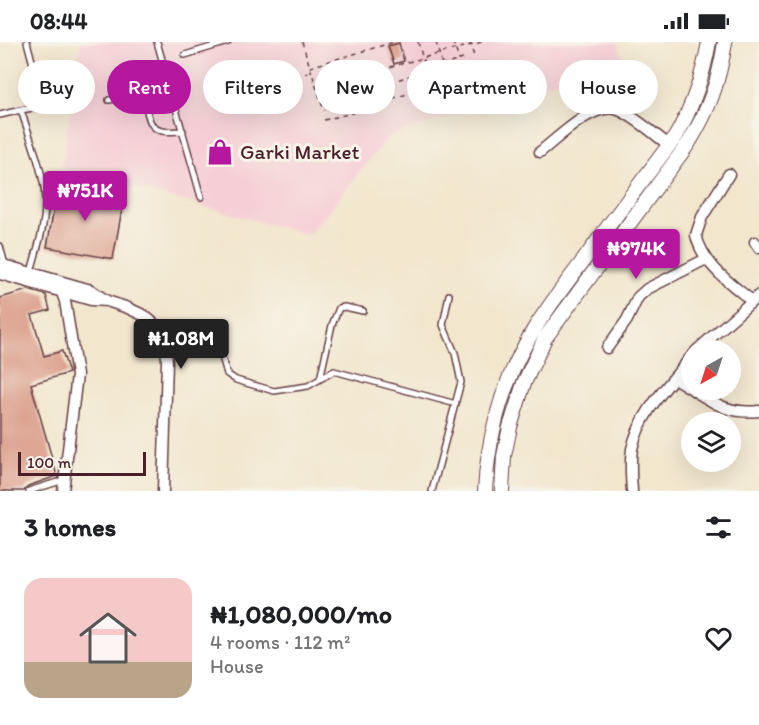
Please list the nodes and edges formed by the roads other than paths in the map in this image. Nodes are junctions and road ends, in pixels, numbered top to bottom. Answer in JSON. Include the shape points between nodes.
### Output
{"nodes":[{"id":1,"x":27,"y":42,"type":"edge"},
{"id":2,"x":157,"y":42,"type":"edge"},
{"id":3,"x":228,"y":42,"type":"edge"},
{"id":4,"x":709,"y":42,"type":"edge"},
{"id":5,"x":725,"y":42,"type":"edge"},
{"id":6,"x":185,"y":55,"type":"dead end"},
{"id":7,"x":32,"y":60,"type":"edge"},
{"id":8,"x":18,"y":111,"type":"edge"},
{"id":9,"x":22,"y":114,"type":"edge"},
{"id":10,"x":148,"y":114,"type":"edge"},
{"id":11,"x":0,"y":115,"type":"edge"},
{"id":12,"x":183,"y":131,"type":"junction"},
{"id":13,"x":669,"y":145,"type":"junction"},
{"id":14,"x":540,"y":152,"type":"dead end"},
{"id":15,"x":729,"y":174,"type":"dead end"},
{"id":16,"x":201,"y":197,"type":"dead end"},
{"id":17,"x":0,"y":246,"type":"edge"},
{"id":18,"x":706,"y":259,"type":"junction"},
{"id":19,"x":2,"y":268,"type":"edge"},
{"id":20,"x":31,"y":272,"type":"junction"},
{"id":21,"x":59,"y":286,"type":"junction"},
{"id":22,"x":449,"y":295,"type":"dead end"},
{"id":23,"x":756,"y":298,"type":"edge"},
{"id":24,"x":363,"y":311,"type":"dead end"},
{"id":25,"x":708,"y":340,"type":"edge"},
{"id":26,"x":608,"y":348,"type":"dead end"},
{"id":27,"x":221,"y":353,"type":"dead end"},
{"id":28,"x":681,"y":369,"type":"edge"},
{"id":29,"x":674,"y":378,"type":"junction"},
{"id":30,"x":321,"y":379,"type":"junction"},
{"id":31,"x":681,"y":382,"type":"edge"},
{"id":32,"x":712,"y":400,"type":"edge"},
{"id":33,"x":456,"y":404,"type":"junction"},
{"id":34,"x":759,"y":411,"type":"edge"},
{"id":35,"x":64,"y":485,"type":"edge"},
{"id":36,"x":29,"y":491,"type":"edge"},
{"id":37,"x":163,"y":491,"type":"edge"},
{"id":38,"x":432,"y":491,"type":"edge"},
{"id":39,"x":485,"y":491,"type":"edge"},
{"id":40,"x":502,"y":491,"type":"edge"},
{"id":41,"x":632,"y":491,"type":"edge"}],
"edges":[{"from":1,"to":7,"type":"lane"},
{"from":2,"to":12,"type":"lane"},
{"from":3,"to":6,"type":"lane"},
{"from":4,"to":13,"type":"street","via":[[697,93]]},
{"from":5,"to":40,"type":"street","via":[[713,97],[703,120],[557,320],[533,361],[510,427]]},
{"from":8,"to":11,"type":"lane"},
{"from":9,"to":20,"type":"lane","via":[[45,201]]},
{"from":10,"to":12,"type":"lane","via":[[157,129]]},
{"from":12,"to":16,"type":"lane"},
{"from":13,"to":14,"type":"street","via":[[616,109],[603,108],[589,114]]},
{"from":13,"to":39,"type":"street","via":[[546,312],[522,352],[494,424]]},
{"from":15,"to":18,"type":"street","via":[[697,229],[698,243]]},
{"from":17,"to":19,"type":"lane"},
{"from":18,"to":23,"type":"street","via":[[721,276]]},
{"from":18,"to":26,"type":"street","via":[[638,297]]},
{"from":19,"to":20,"type":"street"},
{"from":19,"to":21,"type":"street"},
{"from":20,"to":21,"type":"street"},
{"from":21,"to":35,"type":"street","via":[[77,375]]},
{"from":21,"to":37,"type":"street","via":[[145,316],[166,340]]},
{"from":22,"to":33,"type":"lane","via":[[443,324],[459,369],[461,382]]},
{"from":23,"to":25,"type":"street"},
{"from":24,"to":30,"type":"lane","via":[[339,308]]},
{"from":27,"to":30,"type":"lane","via":[[227,374],[274,391],[308,386]]},
{"from":28,"to":29,"type":"street"},
{"from":29,"to":31,"type":"street"},
{"from":29,"to":41,"type":"street","via":[[639,426],[632,451]]},
{"from":30,"to":33,"type":"lane","via":[[334,371]]},
{"from":32,"to":34,"type":"street","via":[[730,410]]},
{"from":33,"to":38,"type":"lane"},
{"from":35,"to":36,"type":"lane"}]}
